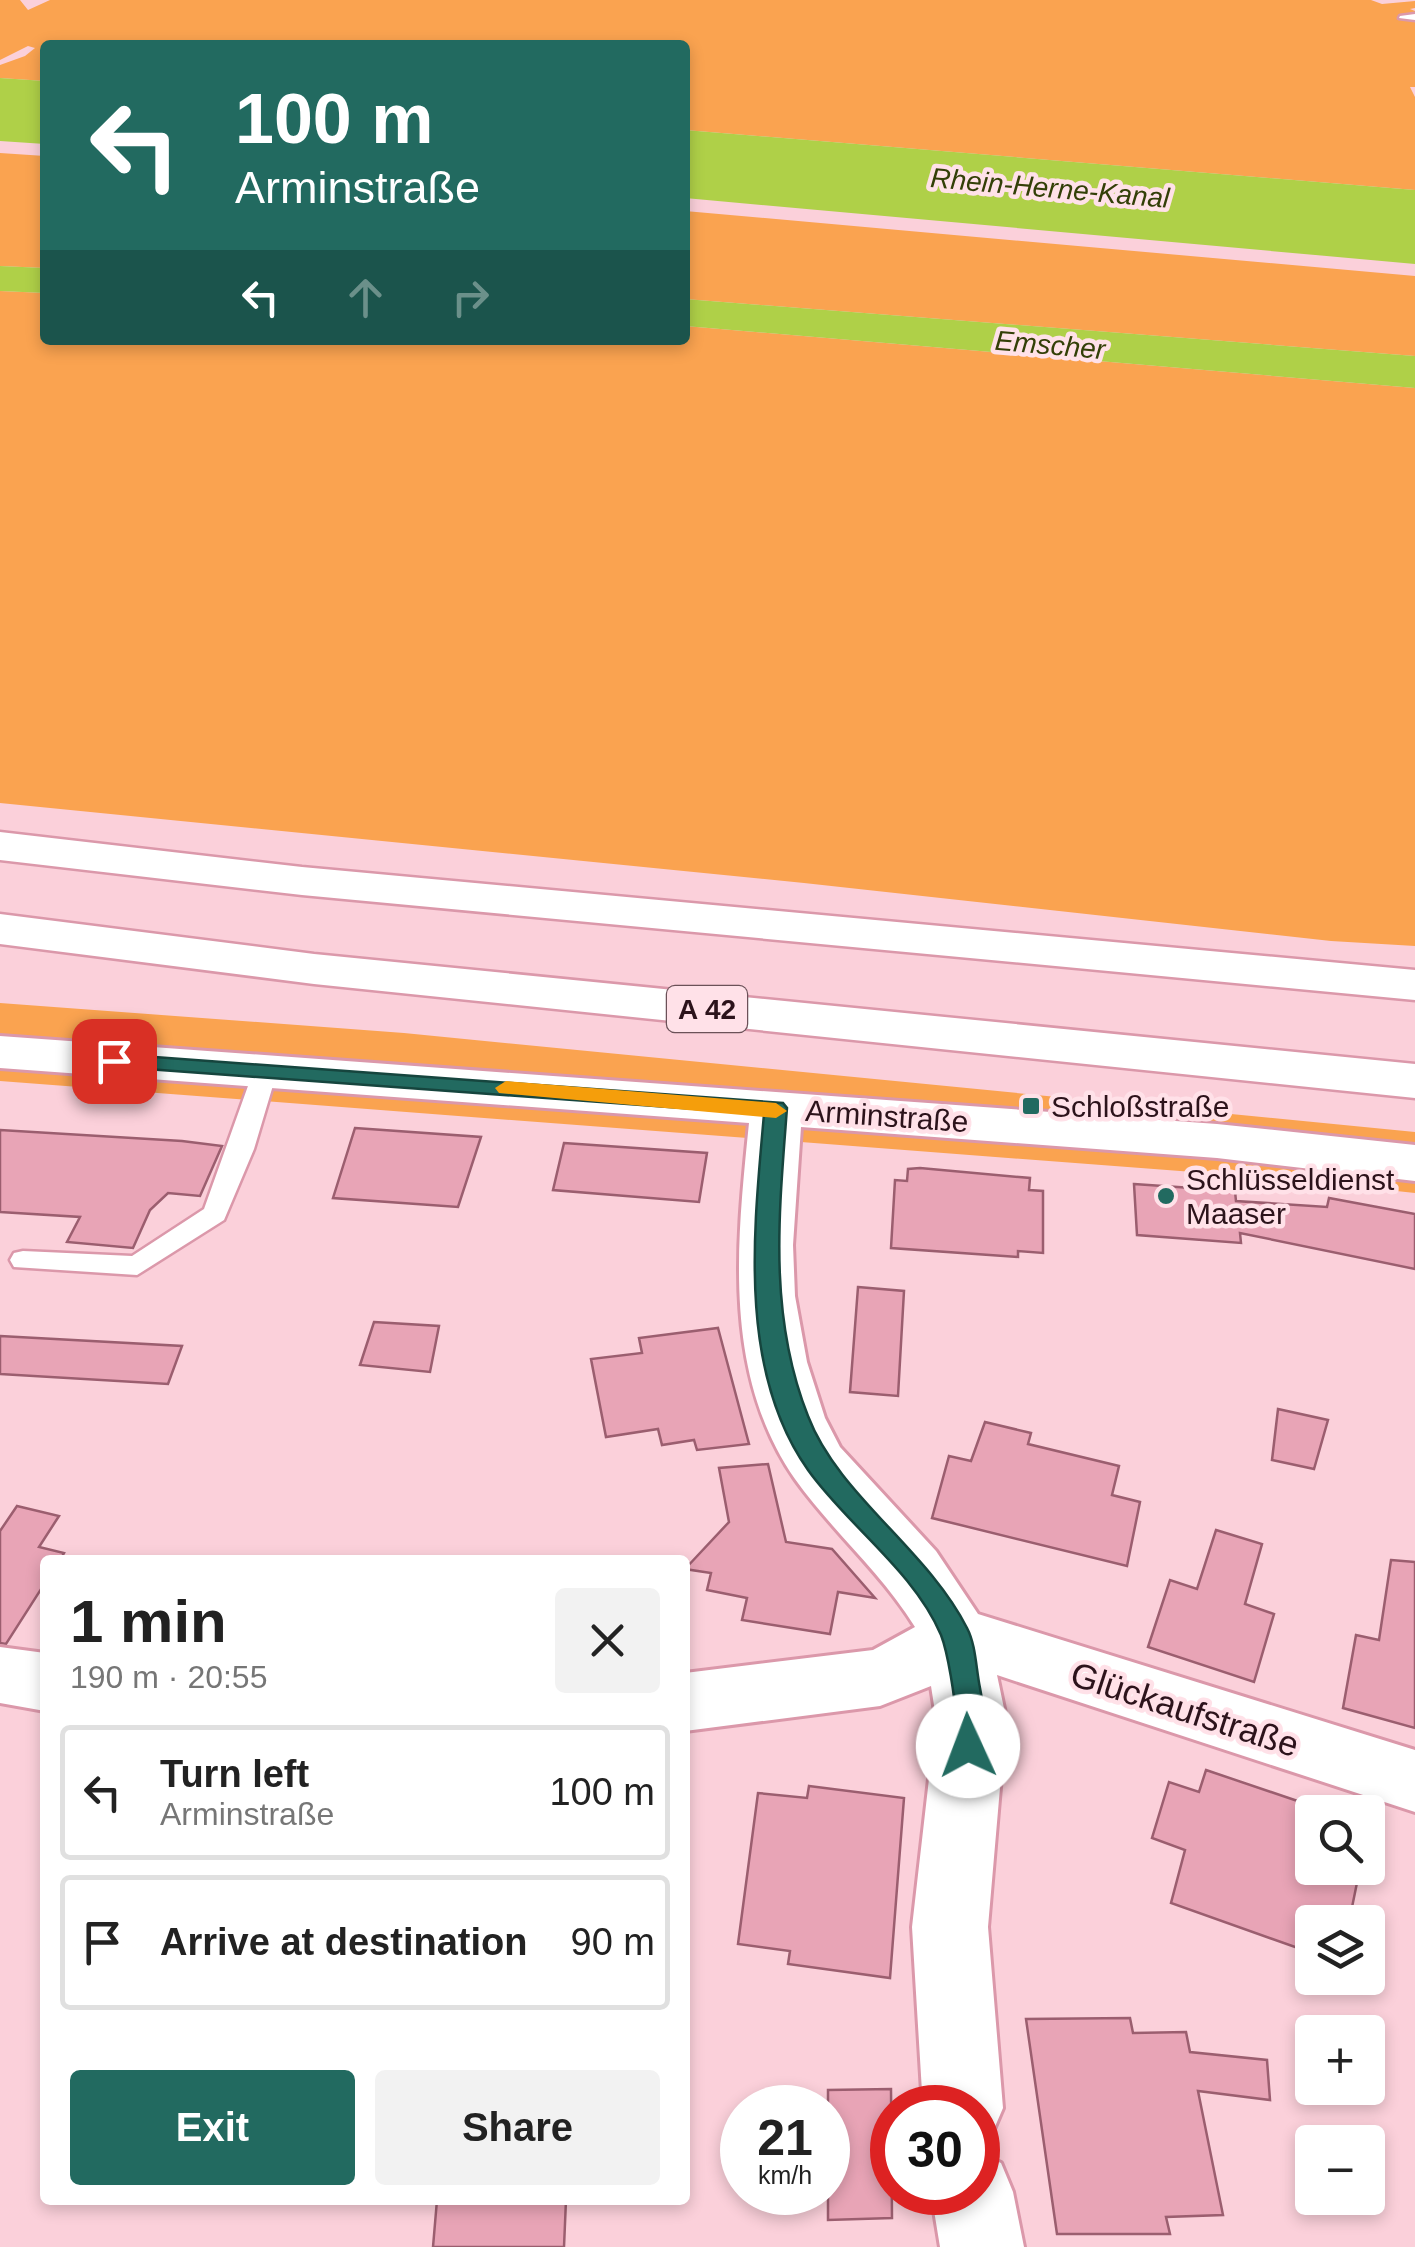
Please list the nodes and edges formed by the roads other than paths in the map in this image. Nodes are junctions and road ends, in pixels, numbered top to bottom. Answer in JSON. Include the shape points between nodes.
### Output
{"nodes":[{"id":1,"x":0,"y":846,"type":"edge"},
{"id":2,"x":0,"y":930,"type":"edge"},
{"id":3,"x":1415,"y":985,"type":"edge"},
{"id":4,"x":0,"y":1052,"type":"edge"},
{"id":5,"x":265,"y":1072,"type":"junction"},
{"id":6,"x":1415,"y":1081,"type":"edge"},
{"id":7,"x":776,"y":1108,"type":"junction"},
{"id":8,"x":1415,"y":1163,"type":"edge"},
{"id":9,"x":23,"y":1260,"type":"dead end"},
{"id":10,"x":955,"y":1634,"type":"junction"},
{"id":11,"x":0,"y":1675,"type":"edge"},
{"id":12,"x":40,"y":1681,"type":"edge"},
{"id":13,"x":690,"y":1701,"type":"edge"},
{"id":14,"x":1415,"y":1782,"type":"edge"},
{"id":15,"x":961,"y":2085,"type":"edge"},
{"id":16,"x":976,"y":2215,"type":"edge"},
{"id":17,"x":982,"y":2247,"type":"edge"}],
"edges":[{"from":1,"to":3,"type":"highway"},
{"from":2,"to":6,"type":"highway","number":"A 42","via":[[314,969]]},
{"from":4,"to":5,"type":"street","name":"Arminstraße"},
{"from":5,"to":7,"type":"street","name":"Arminstraße"},
{"from":5,"to":9,"type":"lane","via":[[215,1214],[137,1266]]},
{"from":7,"to":8,"type":"street","name":"Arminstraße","via":[[1297,1147]]},
{"from":7,"to":10,"type":"street","via":[[766,1296],[795,1418],[817,1462],[913,1569]]},
{"from":10,"to":13,"type":"street","via":[[880,1678]]},
{"from":10,"to":14,"type":"street","name":"Glückaufstraße"},
{"from":10,"to":15,"type":"street","via":[[971,1718],[950,1927]]},
{"from":11,"to":12,"type":"street"},
{"from":16,"to":17,"type":"street"}]}
